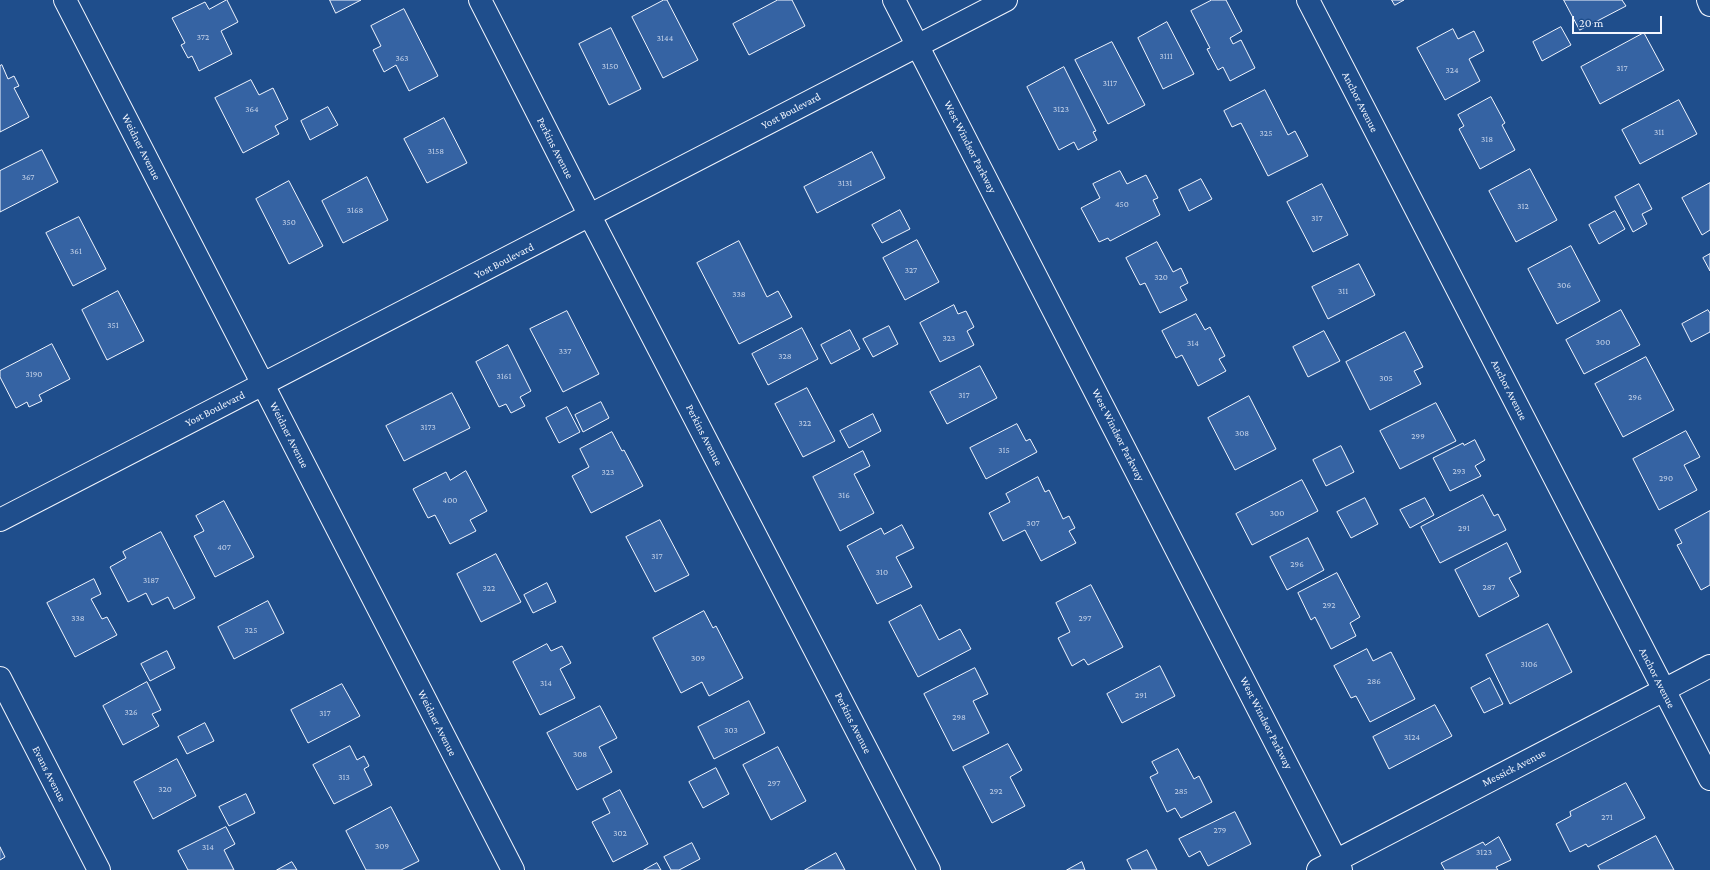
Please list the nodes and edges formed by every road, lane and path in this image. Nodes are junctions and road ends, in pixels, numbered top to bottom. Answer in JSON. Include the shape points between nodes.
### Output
{"nodes":[{"id":1,"x":65,"y":0,"type":"edge"},
{"id":2,"x":480,"y":0,"type":"edge"},
{"id":3,"x":894,"y":0,"type":"edge"},
{"id":4,"x":1006,"y":0,"type":"edge"},
{"id":5,"x":1308,"y":0,"type":"edge"},
{"id":6,"x":1708,"y":0,"type":"edge"},
{"id":7,"x":1710,"y":5,"type":"edge"},
{"id":8,"x":918,"y":46,"type":"junction"},
{"id":9,"x":590,"y":216,"type":"junction"},
{"id":10,"x":263,"y":384,"type":"junction"},
{"id":11,"x":0,"y":520,"type":"edge"},
{"id":12,"x":1710,"y":666,"type":"edge"},
{"id":13,"x":0,"y":678,"type":"edge"},
{"id":14,"x":1664,"y":690,"type":"junction"},
{"id":15,"x":1710,"y":779,"type":"edge"},
{"id":16,"x":1332,"y":867,"type":"edge"},
{"id":17,"x":99,"y":870,"type":"edge"},
{"id":18,"x":513,"y":870,"type":"edge"},
{"id":19,"x":929,"y":870,"type":"edge"}],
"edges":[{"from":1,"to":10,"type":"street","name":"Weidner Avenue"},
{"from":2,"to":9,"type":"street","name":"Perkins Avenue"},
{"from":3,"to":8,"type":"street","name":"West Windsor Parkway"},
{"from":4,"to":8,"type":"street","name":"Yost Boulevard"},
{"from":5,"to":14,"type":"street","name":"Anchor Avenue"},
{"from":6,"to":7,"type":"street"},
{"from":8,"to":9,"type":"street","name":"Yost Boulevard"},
{"from":8,"to":16,"type":"street","name":"West Windsor Parkway"},
{"from":9,"to":10,"type":"street","name":"Yost Boulevard"},
{"from":9,"to":19,"type":"street","name":"Perkins Avenue"},
{"from":10,"to":11,"type":"street","name":"Yost Boulevard"},
{"from":10,"to":18,"type":"street","name":"Weidner Avenue"},
{"from":12,"to":14,"type":"street","name":"Messick Avenue"},
{"from":13,"to":17,"type":"street","name":"Evans Avenue"},
{"from":14,"to":15,"type":"street","name":"Anchor Avenue"},
{"from":14,"to":16,"type":"street","name":"Messick Avenue"}]}
